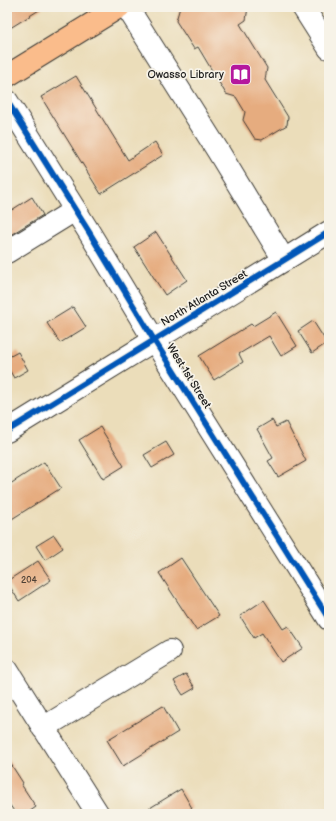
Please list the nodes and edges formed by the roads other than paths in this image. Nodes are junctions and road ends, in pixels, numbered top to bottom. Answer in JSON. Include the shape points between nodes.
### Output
{"nodes":[{"id":1,"x":119,"y":7,"type":"edge"},
{"id":2,"x":127,"y":7,"type":"edge"},
{"id":3,"x":303,"y":7,"type":"edge"},
{"id":4,"x":329,"y":47,"type":"edge"},
{"id":5,"x":7,"y":76,"type":"edge"},
{"id":6,"x":7,"y":101,"type":"edge"},
{"id":7,"x":75,"y":210,"type":"junction"},
{"id":8,"x":329,"y":232,"type":"edge"},
{"id":9,"x":7,"y":252,"type":"edge"},
{"id":10,"x":284,"y":260,"type":"junction"},
{"id":11,"x":154,"y":340,"type":"junction"},
{"id":12,"x":7,"y":431,"type":"edge"},
{"id":13,"x":329,"y":619,"type":"edge"},
{"id":14,"x":170,"y":651,"type":"dead end"},
{"id":15,"x":7,"y":670,"type":"edge"},
{"id":16,"x":43,"y":728,"type":"junction"},
{"id":17,"x":98,"y":814,"type":"edge"}],
"edges":[{"from":1,"to":5,"type":"main road"},
{"from":2,"to":10,"type":"street"},
{"from":3,"to":4,"type":"street"},
{"from":6,"to":7,"type":"street","name":"West 1st Street"},
{"from":7,"to":9,"type":"street"},
{"from":7,"to":11,"type":"street","name":"West 1st Street"},
{"from":8,"to":10,"type":"street","name":"North Atlanta Street"},
{"from":10,"to":11,"type":"street","name":"North Atlanta Street"},
{"from":11,"to":12,"type":"street","name":"North Atlanta Street"},
{"from":11,"to":13,"type":"street","name":"West 1st Street"},
{"from":14,"to":16,"type":"street"},
{"from":15,"to":16,"type":"street"},
{"from":16,"to":17,"type":"street"}]}
